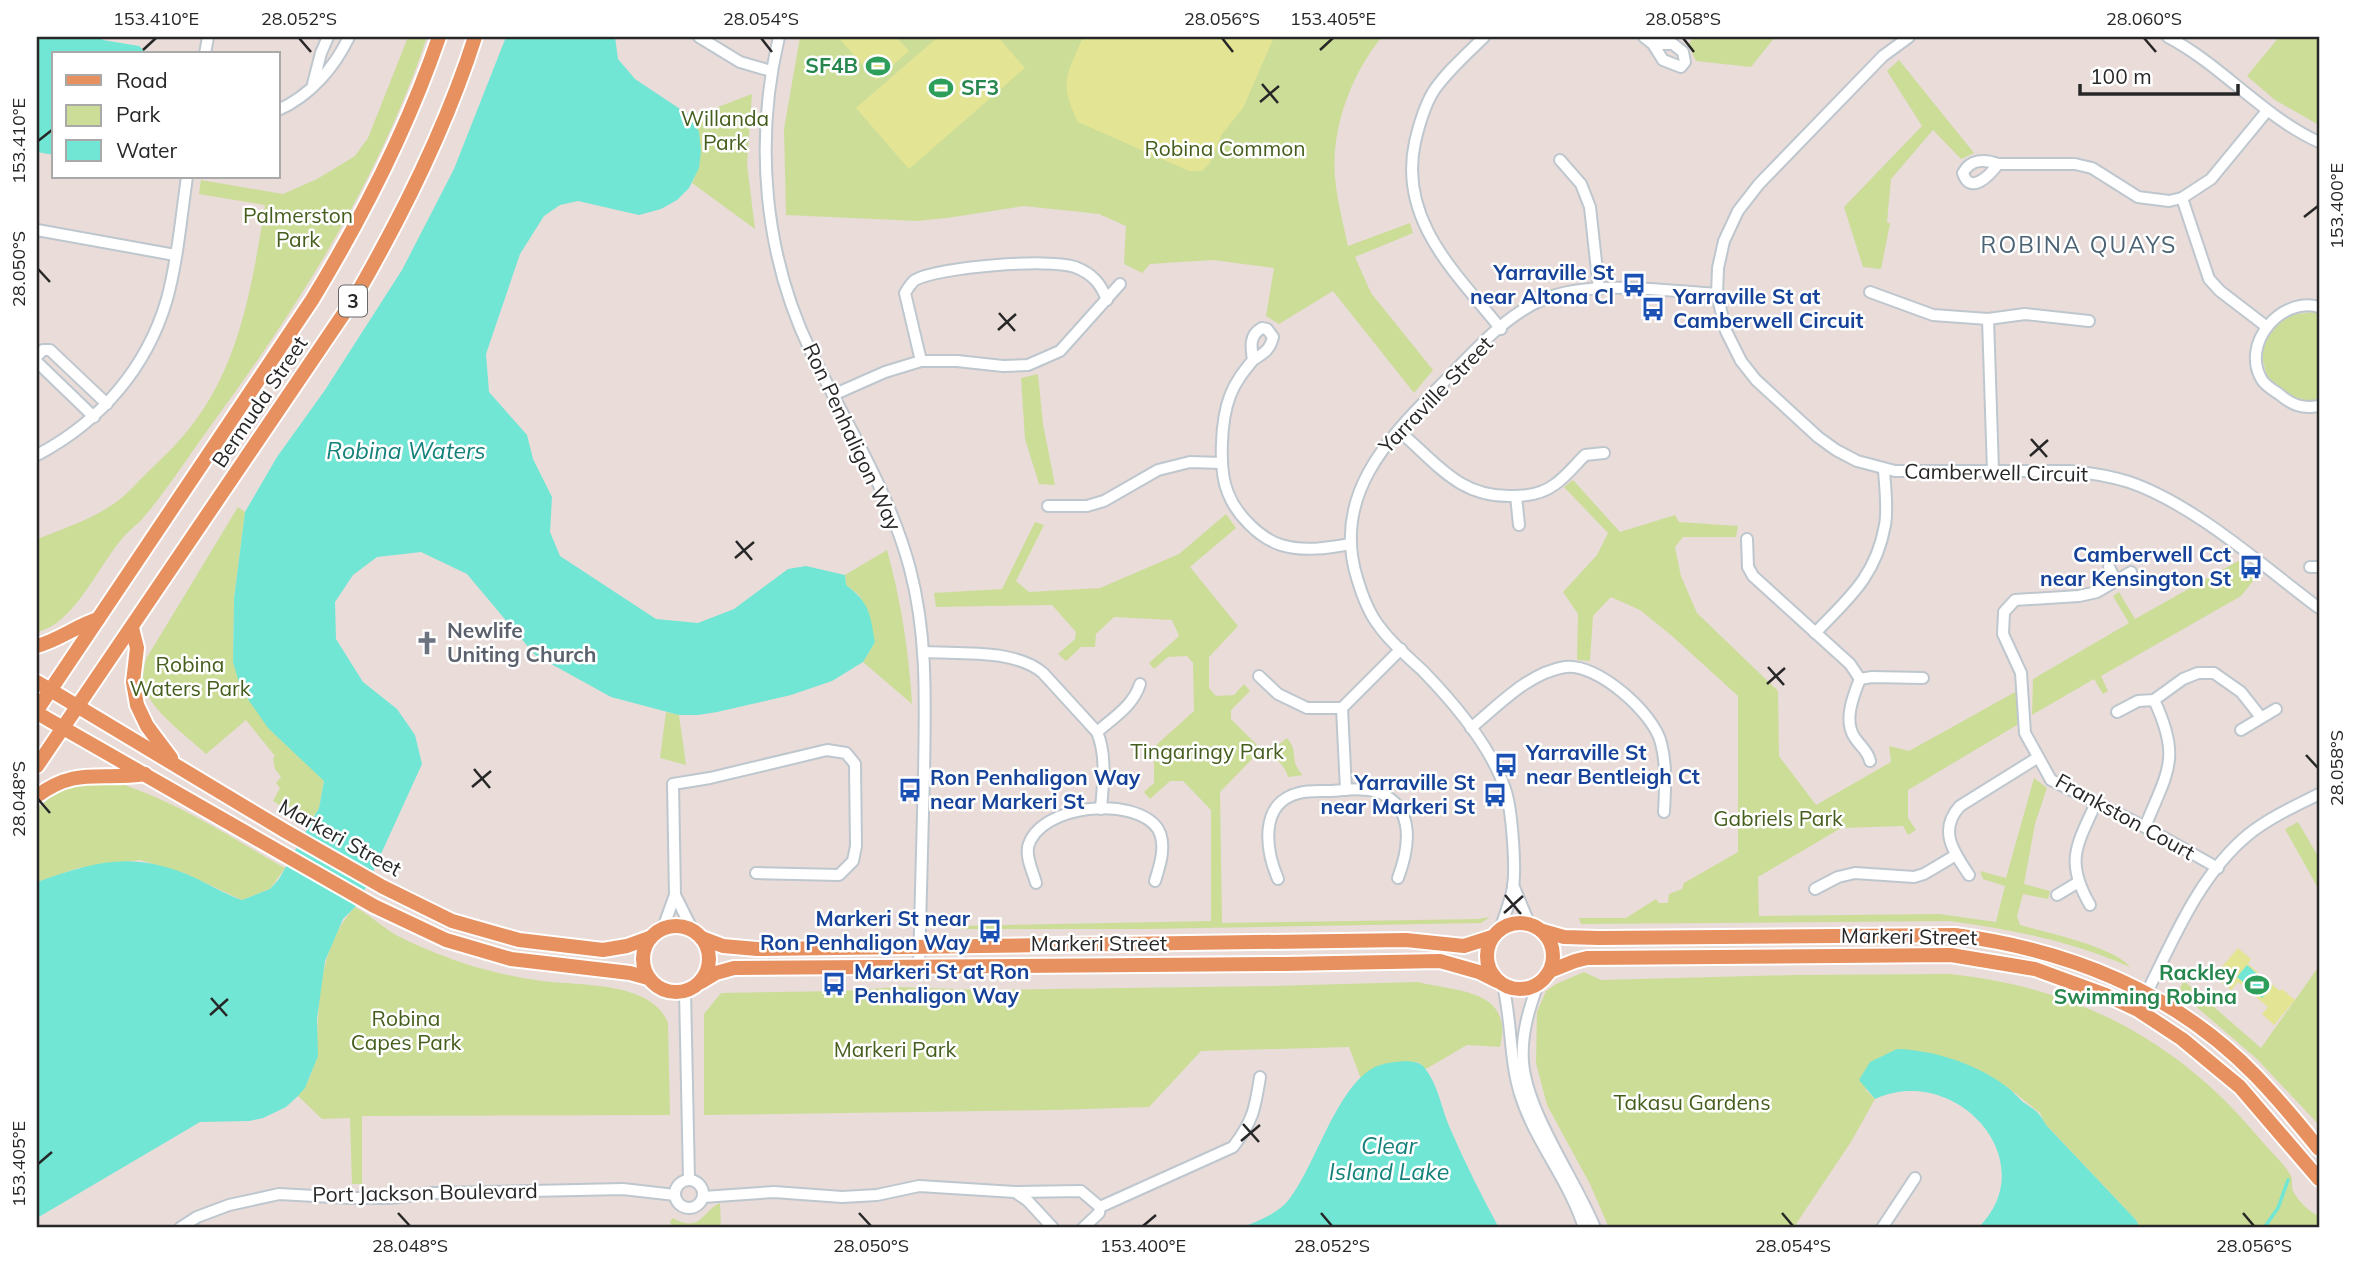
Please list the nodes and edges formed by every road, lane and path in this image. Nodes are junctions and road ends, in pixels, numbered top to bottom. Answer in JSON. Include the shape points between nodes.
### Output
{"nodes":[{"id":1,"x":328,"y":37,"type":"edge"},
{"id":2,"x":349,"y":37,"type":"edge"},
{"id":3,"x":439,"y":37,"type":"edge"},
{"id":4,"x":475,"y":37,"type":"edge"},
{"id":5,"x":699,"y":37,"type":"edge"},
{"id":6,"x":779,"y":37,"type":"edge"},
{"id":7,"x":1484,"y":37,"type":"edge"},
{"id":8,"x":1909,"y":37,"type":"edge"},
{"id":9,"x":2168,"y":37,"type":"edge"},
{"id":10,"x":771,"y":71,"type":"junction"},
{"id":11,"x":312,"y":87,"type":"junction"},
{"id":12,"x":280,"y":109,"type":"edge"},
{"id":13,"x":2267,"y":111,"type":"junction"},
{"id":14,"x":2319,"y":142,"type":"edge"},
{"id":15,"x":1560,"y":160,"type":"dead end"},
{"id":16,"x":1998,"y":164,"type":"dead end"},
{"id":17,"x":187,"y":178,"type":"edge"},
{"id":18,"x":2182,"y":198,"type":"junction"},
{"id":19,"x":37,"y":230,"type":"edge"},
{"id":20,"x":175,"y":255,"type":"junction"},
{"id":21,"x":1120,"y":284,"type":"dead end"},
{"id":22,"x":1599,"y":289,"type":"junction"},
{"id":23,"x":1870,"y":292,"type":"dead end"},
{"id":24,"x":1717,"y":294,"type":"junction"},
{"id":25,"x":1108,"y":300,"type":"junction"},
{"id":26,"x":2319,"y":307,"type":"edge"},
{"id":27,"x":1987,"y":319,"type":"junction"},
{"id":28,"x":2089,"y":321,"type":"dead end"},
{"id":29,"x":2267,"y":327,"type":"junction"},
{"id":30,"x":1501,"y":328,"type":"junction"},
{"id":31,"x":37,"y":356,"type":"edge"},
{"id":32,"x":1253,"y":360,"type":"dead end"},
{"id":33,"x":921,"y":361,"type":"junction"},
{"id":34,"x":37,"y":362,"type":"edge"},
{"id":35,"x":833,"y":395,"type":"junction"},
{"id":36,"x":107,"y":404,"type":"junction"},
{"id":37,"x":2319,"y":406,"type":"edge"},
{"id":38,"x":94,"y":417,"type":"junction"},
{"id":39,"x":1399,"y":431,"type":"junction"},
{"id":40,"x":1604,"y":453,"type":"dead end"},
{"id":41,"x":37,"y":455,"type":"edge"},
{"id":42,"x":1222,"y":463,"type":"junction"},
{"id":43,"x":1884,"y":470,"type":"junction"},
{"id":44,"x":1993,"y":471,"type":"junction"},
{"id":45,"x":1517,"y":496,"type":"junction"},
{"id":46,"x":1048,"y":506,"type":"dead end"},
{"id":47,"x":1519,"y":525,"type":"dead end"},
{"id":48,"x":1747,"y":539,"type":"dead end"},
{"id":49,"x":1351,"y":544,"type":"junction"},
{"id":50,"x":2109,"y":567,"type":"dead end"},
{"id":51,"x":2131,"y":572,"type":"dead end"},
{"id":52,"x":2116,"y":581,"type":"junction"},
{"id":53,"x":2319,"y":608,"type":"edge"},
{"id":54,"x":98,"y":619,"type":"junction"},
{"id":55,"x":132,"y":628,"type":"junction"},
{"id":56,"x":1815,"y":633,"type":"junction"},
{"id":57,"x":37,"y":646,"type":"edge"},
{"id":58,"x":1401,"y":649,"type":"junction"},
{"id":59,"x":925,"y":652,"type":"junction"},
{"id":60,"x":1259,"y":676,"type":"dead end"},
{"id":61,"x":1923,"y":678,"type":"dead end"},
{"id":62,"x":1860,"y":679,"type":"junction"},
{"id":63,"x":37,"y":682,"type":"edge"},
{"id":64,"x":1140,"y":684,"type":"dead end"},
{"id":65,"x":50,"y":690,"type":"junction"},
{"id":66,"x":2154,"y":700,"type":"junction"},
{"id":67,"x":78,"y":707,"type":"junction"},
{"id":68,"x":1342,"y":708,"type":"junction"},
{"id":69,"x":2276,"y":709,"type":"dead end"},
{"id":70,"x":37,"y":712,"type":"edge"},
{"id":71,"x":2117,"y":712,"type":"dead end"},
{"id":72,"x":2260,"y":716,"type":"junction"},
{"id":73,"x":1471,"y":728,"type":"junction"},
{"id":74,"x":64,"y":729,"type":"junction"},
{"id":75,"x":2241,"y":730,"type":"dead end"},
{"id":76,"x":1097,"y":732,"type":"junction"},
{"id":77,"x":2037,"y":758,"type":"junction"},
{"id":78,"x":1870,"y":761,"type":"dead end"},
{"id":79,"x":175,"y":763,"type":"junction"},
{"id":80,"x":37,"y":766,"type":"edge"},
{"id":81,"x":145,"y":774,"type":"junction"},
{"id":82,"x":1346,"y":790,"type":"junction"},
{"id":83,"x":2319,"y":794,"type":"edge"},
{"id":84,"x":37,"y":796,"type":"edge"},
{"id":85,"x":2096,"y":803,"type":"junction"},
{"id":86,"x":1101,"y":808,"type":"junction"},
{"id":87,"x":1664,"y":813,"type":"dead end"},
{"id":88,"x":2145,"y":827,"type":"junction"},
{"id":89,"x":1956,"y":855,"type":"junction"},
{"id":90,"x":2218,"y":868,"type":"junction"},
{"id":91,"x":756,"y":873,"type":"dead end"},
{"id":92,"x":1969,"y":874,"type":"dead end"},
{"id":93,"x":1398,"y":878,"type":"dead end"},
{"id":94,"x":1278,"y":879,"type":"dead end"},
{"id":95,"x":1155,"y":881,"type":"dead end"},
{"id":96,"x":1036,"y":883,"type":"dead end"},
{"id":97,"x":2077,"y":883,"type":"junction"},
{"id":98,"x":1513,"y":885,"type":"junction"},
{"id":99,"x":1815,"y":889,"type":"dead end"},
{"id":100,"x":675,"y":895,"type":"junction"},
{"id":101,"x":2057,"y":895,"type":"dead end"},
{"id":102,"x":2090,"y":905,"type":"dead end"},
{"id":103,"x":1528,"y":923,"type":"junction"},
{"id":104,"x":663,"y":928,"type":"junction"},
{"id":105,"x":1497,"y":932,"type":"junction"},
{"id":106,"x":1543,"y":932,"type":"junction"},
{"id":107,"x":697,"y":934,"type":"junction"},
{"id":108,"x":649,"y":938,"type":"junction"},
{"id":109,"x":920,"y":947,"type":"junction"},
{"id":110,"x":919,"y":966,"type":"junction"},
{"id":111,"x":1550,"y":971,"type":"junction"},
{"id":112,"x":648,"y":978,"type":"junction"},
{"id":113,"x":701,"y":982,"type":"junction"},
{"id":114,"x":1500,"y":983,"type":"junction"},
{"id":115,"x":1538,"y":984,"type":"junction"},
{"id":116,"x":685,"y":991,"type":"junction"},
{"id":117,"x":2147,"y":993,"type":"junction"},
{"id":118,"x":2138,"y":1010,"type":"junction"},
{"id":119,"x":1260,"y":1077,"type":"dead end"},
{"id":120,"x":2319,"y":1149,"type":"edge"},
{"id":121,"x":1915,"y":1178,"type":"dead end"},
{"id":122,"x":2319,"y":1179,"type":"edge"},
{"id":123,"x":689,"y":1180,"type":"junction"},
{"id":124,"x":1015,"y":1192,"type":"junction"},
{"id":125,"x":675,"y":1195,"type":"junction"},
{"id":126,"x":703,"y":1197,"type":"junction"},
{"id":127,"x":1100,"y":1207,"type":"junction"},
{"id":128,"x":180,"y":1228,"type":"edge"},
{"id":129,"x":1053,"y":1228,"type":"edge"},
{"id":130,"x":1083,"y":1228,"type":"edge"},
{"id":131,"x":1584,"y":1228,"type":"edge"},
{"id":132,"x":1595,"y":1228,"type":"edge"},
{"id":133,"x":1882,"y":1228,"type":"edge"}],
"edges":[{"from":1,"to":11,"type":"street"},
{"from":2,"to":11,"type":"street","via":[[336,61]]},
{"from":3,"to":54,"type":"main road","name":"Bermuda Street","number":"3","via":[[404,128],[340,255]]},
{"from":4,"to":55,"type":"main road","name":"Bermuda Street","number":"3","via":[[432,151],[381,253]]},
{"from":5,"to":10,"type":"street","via":[[740,62]]},
{"from":6,"to":10,"type":"street","name":"Ron Penhaligon Way"},
{"from":7,"to":30,"type":"street","via":[[1433,92],[1419,124],[1410,165],[1417,209],[1432,241]]},
{"from":8,"to":24,"type":"street","name":"Camberwell Circuit","via":[[1883,56],[1748,196],[1730,225],[1721,252]]},
{"from":9,"to":13,"type":"street"},
{"from":10,"to":35,"type":"street","name":"Ron Penhaligon Way","via":[[765,161],[773,234],[800,327]]},
{"from":11,"to":12,"type":"street"},
{"from":13,"to":14,"type":"street"},
{"from":13,"to":18,"type":"street","via":[[2211,179]]},
{"from":15,"to":22,"type":"street","via":[[1581,184],[1590,206]]},
{"from":16,"to":18,"type":"street","via":[[2075,164],[2092,168],[2137,198]]},
{"from":17,"to":20,"type":"street"},
{"from":18,"to":29,"type":"street","via":[[2209,279]]},
{"from":19,"to":20,"type":"street"},
{"from":20,"to":36,"type":"street","via":[[155,332],[134,371]]},
{"from":21,"to":25,"type":"street"},
{"from":22,"to":24,"type":"street","name":"Yarraville Street"},
{"from":22,"to":30,"type":"street","name":"Yarraville Street","via":[[1544,299]]},
{"from":23,"to":27,"type":"street","via":[[1933,315]]},
{"from":24,"to":43,"type":"street","name":"Camberwell Circuit","via":[[1726,331],[1756,380],[1836,450]]},
{"from":25,"to":33,"type":"street","via":[[1060,351],[1028,365]]},
{"from":25,"to":33,"type":"street","via":[[1101,283],[1064,264],[929,274],[913,281],[905,293]]},
{"from":26,"to":29,"type":"street","via":[[2287,309]]},
{"from":27,"to":28,"type":"street","via":[[2025,314]]},
{"from":27,"to":44,"type":"street"},
{"from":29,"to":37,"type":"street","via":[[2255,355],[2262,380],[2296,405]]},
{"from":30,"to":39,"type":"street","name":"Yarraville Street"},
{"from":31,"to":36,"type":"street","via":[[50,350]]},
{"from":32,"to":42,"type":"street","via":[[1229,398]]},
{"from":33,"to":35,"type":"street"},
{"from":34,"to":38,"type":"street"},
{"from":35,"to":59,"type":"street","name":"Ron Penhaligon Way","via":[[897,528],[910,569]]},
{"from":36,"to":38,"type":"street"},
{"from":38,"to":41,"type":"street"},
{"from":39,"to":45,"type":"street","via":[[1463,486],[1487,495]]},
{"from":39,"to":49,"type":"street","name":"Yarraville Street","via":[[1361,484]]},
{"from":40,"to":45,"type":"street","via":[[1585,454],[1547,490]]},
{"from":42,"to":46,"type":"street","via":[[1190,462],[1158,470],[1087,506]]},
{"from":42,"to":49,"type":"street","via":[[1227,493],[1266,540],[1291,548]]},
{"from":43,"to":44,"type":"street","name":"Camberwell Circuit"},
{"from":43,"to":56,"type":"street","via":[[1886,523],[1875,564]]},
{"from":44,"to":53,"type":"street","name":"Camberwell Circuit","via":[[2071,471],[2132,483],[2185,509]]},
{"from":45,"to":47,"type":"street"},
{"from":48,"to":56,"type":"street","via":[[1753,576]]},
{"from":49,"to":58,"type":"street","name":"Yarraville Street","via":[[1363,597],[1378,625]]},
{"from":50,"to":52,"type":"street"},
{"from":51,"to":52,"type":"street","name":"Frankston Court"},
{"from":52,"to":77,"type":"street","name":"Frankston Court","via":[[2079,596],[2015,600],[2004,612],[2003,634],[2021,673],[2025,733]]},
{"from":54,"to":57,"type":"main road"},
{"from":54,"to":65,"type":"main road","name":"Bermuda Street","number":"3"},
{"from":55,"to":67,"type":"main road","name":"Bermuda Street","number":"3"},
{"from":55,"to":79,"type":"main road","via":[[137,648],[132,682],[137,705]]},
{"from":56,"to":62,"type":"street"},
{"from":58,"to":68,"type":"street"},
{"from":58,"to":73,"type":"street","name":"Yarraville Street"},
{"from":59,"to":76,"type":"street","via":[[1025,661],[1043,673]]},
{"from":59,"to":109,"type":"street","name":"Ron Penhaligon Way"},
{"from":60,"to":68,"type":"street","via":[[1278,694],[1307,708]]},
{"from":61,"to":62,"type":"street"},
{"from":62,"to":78,"type":"street","via":[[1851,704],[1851,730]]},
{"from":63,"to":65,"type":"main road","name":"Markeri Street"},
{"from":64,"to":76,"type":"street","via":[[1127,706]]},
{"from":65,"to":67,"type":"main road","name":"Markeri Street"},
{"from":65,"to":70,"type":"main road","name":"Bermuda Street","number":"3"},
{"from":66,"to":71,"type":"street","via":[[2138,701]]},
{"from":66,"to":72,"type":"street","via":[[2183,679],[2214,673],[2241,692]]},
{"from":66,"to":88,"type":"street","via":[[2171,752],[2169,771]]},
{"from":67,"to":74,"type":"main road","name":"Bermuda Street","number":"3"},
{"from":67,"to":79,"type":"main road","name":"Markeri Street"},
{"from":68,"to":82,"type":"street"},
{"from":69,"to":72,"type":"street"},
{"from":70,"to":74,"type":"main road","name":"Markeri Street"},
{"from":72,"to":75,"type":"street"},
{"from":73,"to":87,"type":"street","via":[[1544,673],[1567,667],[1589,670],[1642,711],[1661,740]]},
{"from":73,"to":98,"type":"street","name":"Yarraville Street","via":[[1506,790]]},
{"from":74,"to":80,"type":"main road","name":"Bermuda Street","number":"3"},
{"from":74,"to":81,"type":"main road","name":"Markeri Street"},
{"from":76,"to":86,"type":"street","via":[[1104,762]]},
{"from":77,"to":85,"type":"street","name":"Frankston Court","via":[[2051,780]]},
{"from":77,"to":89,"type":"street","via":[[1954,813],[1948,831]]},
{"from":79,"to":108,"type":"main road","name":"Markeri Street","via":[[383,887],[452,921],[519,940],[603,950]]},
{"from":81,"to":84,"type":"main road","via":[[79,776]]},
{"from":81,"to":112,"type":"main road","name":"Markeri Street","via":[[374,906],[446,940],[511,959]]},
{"from":82,"to":93,"type":"street","via":[[1381,793],[1405,817],[1407,855]]},
{"from":82,"to":94,"type":"street","via":[[1300,792],[1277,807],[1270,820],[1269,858]]},
{"from":83,"to":90,"type":"street","via":[[2249,834]]},
{"from":85,"to":88,"type":"street","name":"Frankston Court"},
{"from":85,"to":97,"type":"street","via":[[2074,866]]},
{"from":86,"to":95,"type":"street","via":[[1142,815],[1158,830],[1162,861]]},
{"from":86,"to":96,"type":"street","via":[[1067,812],[1033,836],[1028,855]]},
{"from":88,"to":90,"type":"street","name":"Frankston Court"},
{"from":89,"to":92,"type":"street"},
{"from":89,"to":99,"type":"street","via":[[1914,877],[1856,873]]},
{"from":90,"to":117,"type":"street","via":[[2183,921]]},
{"from":91,"to":100,"type":"street","via":[[839,875],[853,861],[855,764],[846,753],[827,750],[673,784]]},
{"from":97,"to":101,"type":"street"},
{"from":97,"to":102,"type":"street"},
{"from":98,"to":103,"type":"street"},
{"from":98,"to":105,"type":"street","name":"Yarraville Street"},
{"from":100,"to":104,"type":"street"},
{"from":100,"to":107,"type":"street"},
{"from":103,"to":105,"type":"main road","via":[[1515,923]]},
{"from":103,"to":106,"type":"main road"},
{"from":104,"to":107,"type":"main road","via":[[673,925]]},
{"from":104,"to":108,"type":"main road"},
{"from":105,"to":109,"type":"main road","name":"Markeri Street","via":[[1464,946],[1406,940]]},
{"from":105,"to":114,"type":"main road","via":[[1486,955],[1491,973]]},
{"from":106,"to":111,"type":"main road","via":[[1553,950]]},
{"from":106,"to":117,"type":"main road","name":"Markeri Street","via":[[1599,938],[1955,935],[2062,956]]},
{"from":107,"to":109,"type":"main road","name":"Markeri Street","via":[[723,946],[757,949]]},
{"from":107,"to":113,"type":"main road","via":[[709,953]]},
{"from":108,"to":112,"type":"main road","via":[[642,958]]},
{"from":109,"to":110,"type":"street","name":"Ron Penhaligon Way"},
{"from":110,"to":113,"type":"main road","name":"Markeri Street","via":[[734,968]]},
{"from":110,"to":114,"type":"main road","name":"Markeri Street","via":[[1440,961]]},
{"from":111,"to":115,"type":"main road"},
{"from":111,"to":118,"type":"main road","name":"Markeri Street","via":[[1587,958],[1951,954],[2035,969]]},
{"from":112,"to":116,"type":"main road","via":[[664,990]]},
{"from":113,"to":116,"type":"main road"},
{"from":114,"to":115,"type":"main road","via":[[1521,989]]},
{"from":114,"to":131,"type":"street","via":[[1510,1012],[1520,1095]]},
{"from":115,"to":132,"type":"street","via":[[1524,1031],[1525,1077]]},
{"from":116,"to":123,"type":"street"},
{"from":117,"to":118,"type":"street"},
{"from":117,"to":120,"type":"main road","name":"Markeri Street","via":[[2230,1052]]},
{"from":118,"to":122,"type":"main road","name":"Markeri Street","via":[[2197,1050],[2240,1087]]},
{"from":119,"to":127,"type":"street","via":[[1254,1112],[1233,1147]]},
{"from":121,"to":133,"type":"street"},
{"from":123,"to":125,"type":"street","via":[[681,1183]]},
{"from":123,"to":126,"type":"street","via":[[700,1185]]},
{"from":124,"to":126,"type":"street","via":[[919,1186],[842,1197],[774,1192]]},
{"from":124,"to":127,"type":"street","via":[[1081,1191]]},
{"from":124,"to":129,"type":"street"},
{"from":125,"to":126,"type":"street","via":[[686,1208],[695,1207]]},
{"from":125,"to":128,"type":"street","name":"Port Jackson Boulevard","via":[[623,1189],[390,1198],[279,1194],[229,1205]]},
{"from":127,"to":130,"type":"street"}]}
